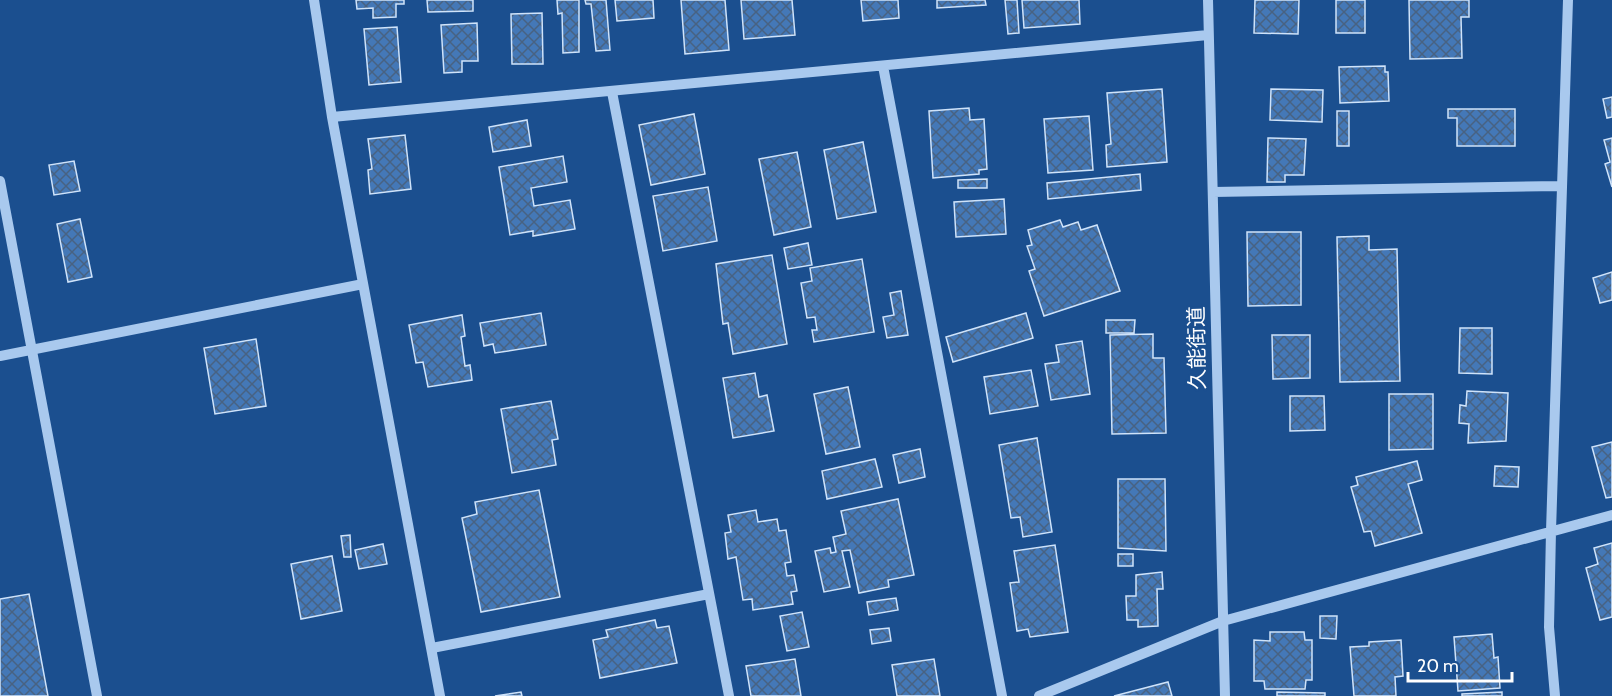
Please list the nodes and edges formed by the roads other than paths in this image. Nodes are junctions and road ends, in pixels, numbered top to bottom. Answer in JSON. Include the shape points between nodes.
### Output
{"nodes":[{"id":1,"x":314,"y":0,"type":"edge"},
{"id":2,"x":1208,"y":0,"type":"edge"},
{"id":3,"x":1568,"y":0,"type":"edge"},
{"id":4,"x":1208,"y":36,"type":"junction"},
{"id":5,"x":883,"y":66,"type":"junction"},
{"id":6,"x":612,"y":92,"type":"junction"},
{"id":7,"x":332,"y":117,"type":"junction"},
{"id":8,"x":0,"y":181,"type":"edge"},
{"id":9,"x":1560,"y":186,"type":"junction"},
{"id":10,"x":1213,"y":192,"type":"junction"},
{"id":11,"x":363,"y":284,"type":"junction"},
{"id":12,"x":32,"y":350,"type":"junction"},
{"id":13,"x":0,"y":356,"type":"edge"},
{"id":14,"x":1612,"y":515,"type":"edge"},
{"id":15,"x":1551,"y":531,"type":"junction"},
{"id":16,"x":710,"y":594,"type":"junction"},
{"id":17,"x":1223,"y":621,"type":"junction"},
{"id":18,"x":432,"y":648,"type":"junction"},
{"id":19,"x":97,"y":696,"type":"edge"},
{"id":20,"x":440,"y":696,"type":"edge"},
{"id":21,"x":729,"y":696,"type":"edge"},
{"id":22,"x":1002,"y":696,"type":"edge"},
{"id":23,"x":1039,"y":696,"type":"edge"},
{"id":24,"x":1225,"y":696,"type":"edge"},
{"id":25,"x":1555,"y":696,"type":"edge"}],
"edges":[{"from":1,"to":7,"type":"street"},
{"from":2,"to":4,"type":"street","name":"久能街道"},
{"from":3,"to":9,"type":"street"},
{"from":4,"to":5,"type":"street"},
{"from":4,"to":10,"type":"street","name":"久能街道"},
{"from":5,"to":6,"type":"street"},
{"from":5,"to":22,"type":"street"},
{"from":6,"to":7,"type":"street"},
{"from":6,"to":16,"type":"street"},
{"from":7,"to":11,"type":"street"},
{"from":8,"to":12,"type":"street"},
{"from":9,"to":10,"type":"street"},
{"from":9,"to":15,"type":"street"},
{"from":10,"to":17,"type":"street","name":"久能街道"},
{"from":11,"to":12,"type":"street"},
{"from":11,"to":18,"type":"street"},
{"from":12,"to":13,"type":"street"},
{"from":12,"to":19,"type":"street"},
{"from":14,"to":15,"type":"street"},
{"from":15,"to":17,"type":"street"},
{"from":15,"to":25,"type":"street","via":[[1550,627]]},
{"from":16,"to":18,"type":"street"},
{"from":16,"to":21,"type":"street"},
{"from":17,"to":23,"type":"street"},
{"from":17,"to":24,"type":"street","name":"久能街道"},
{"from":18,"to":20,"type":"street"}]}
